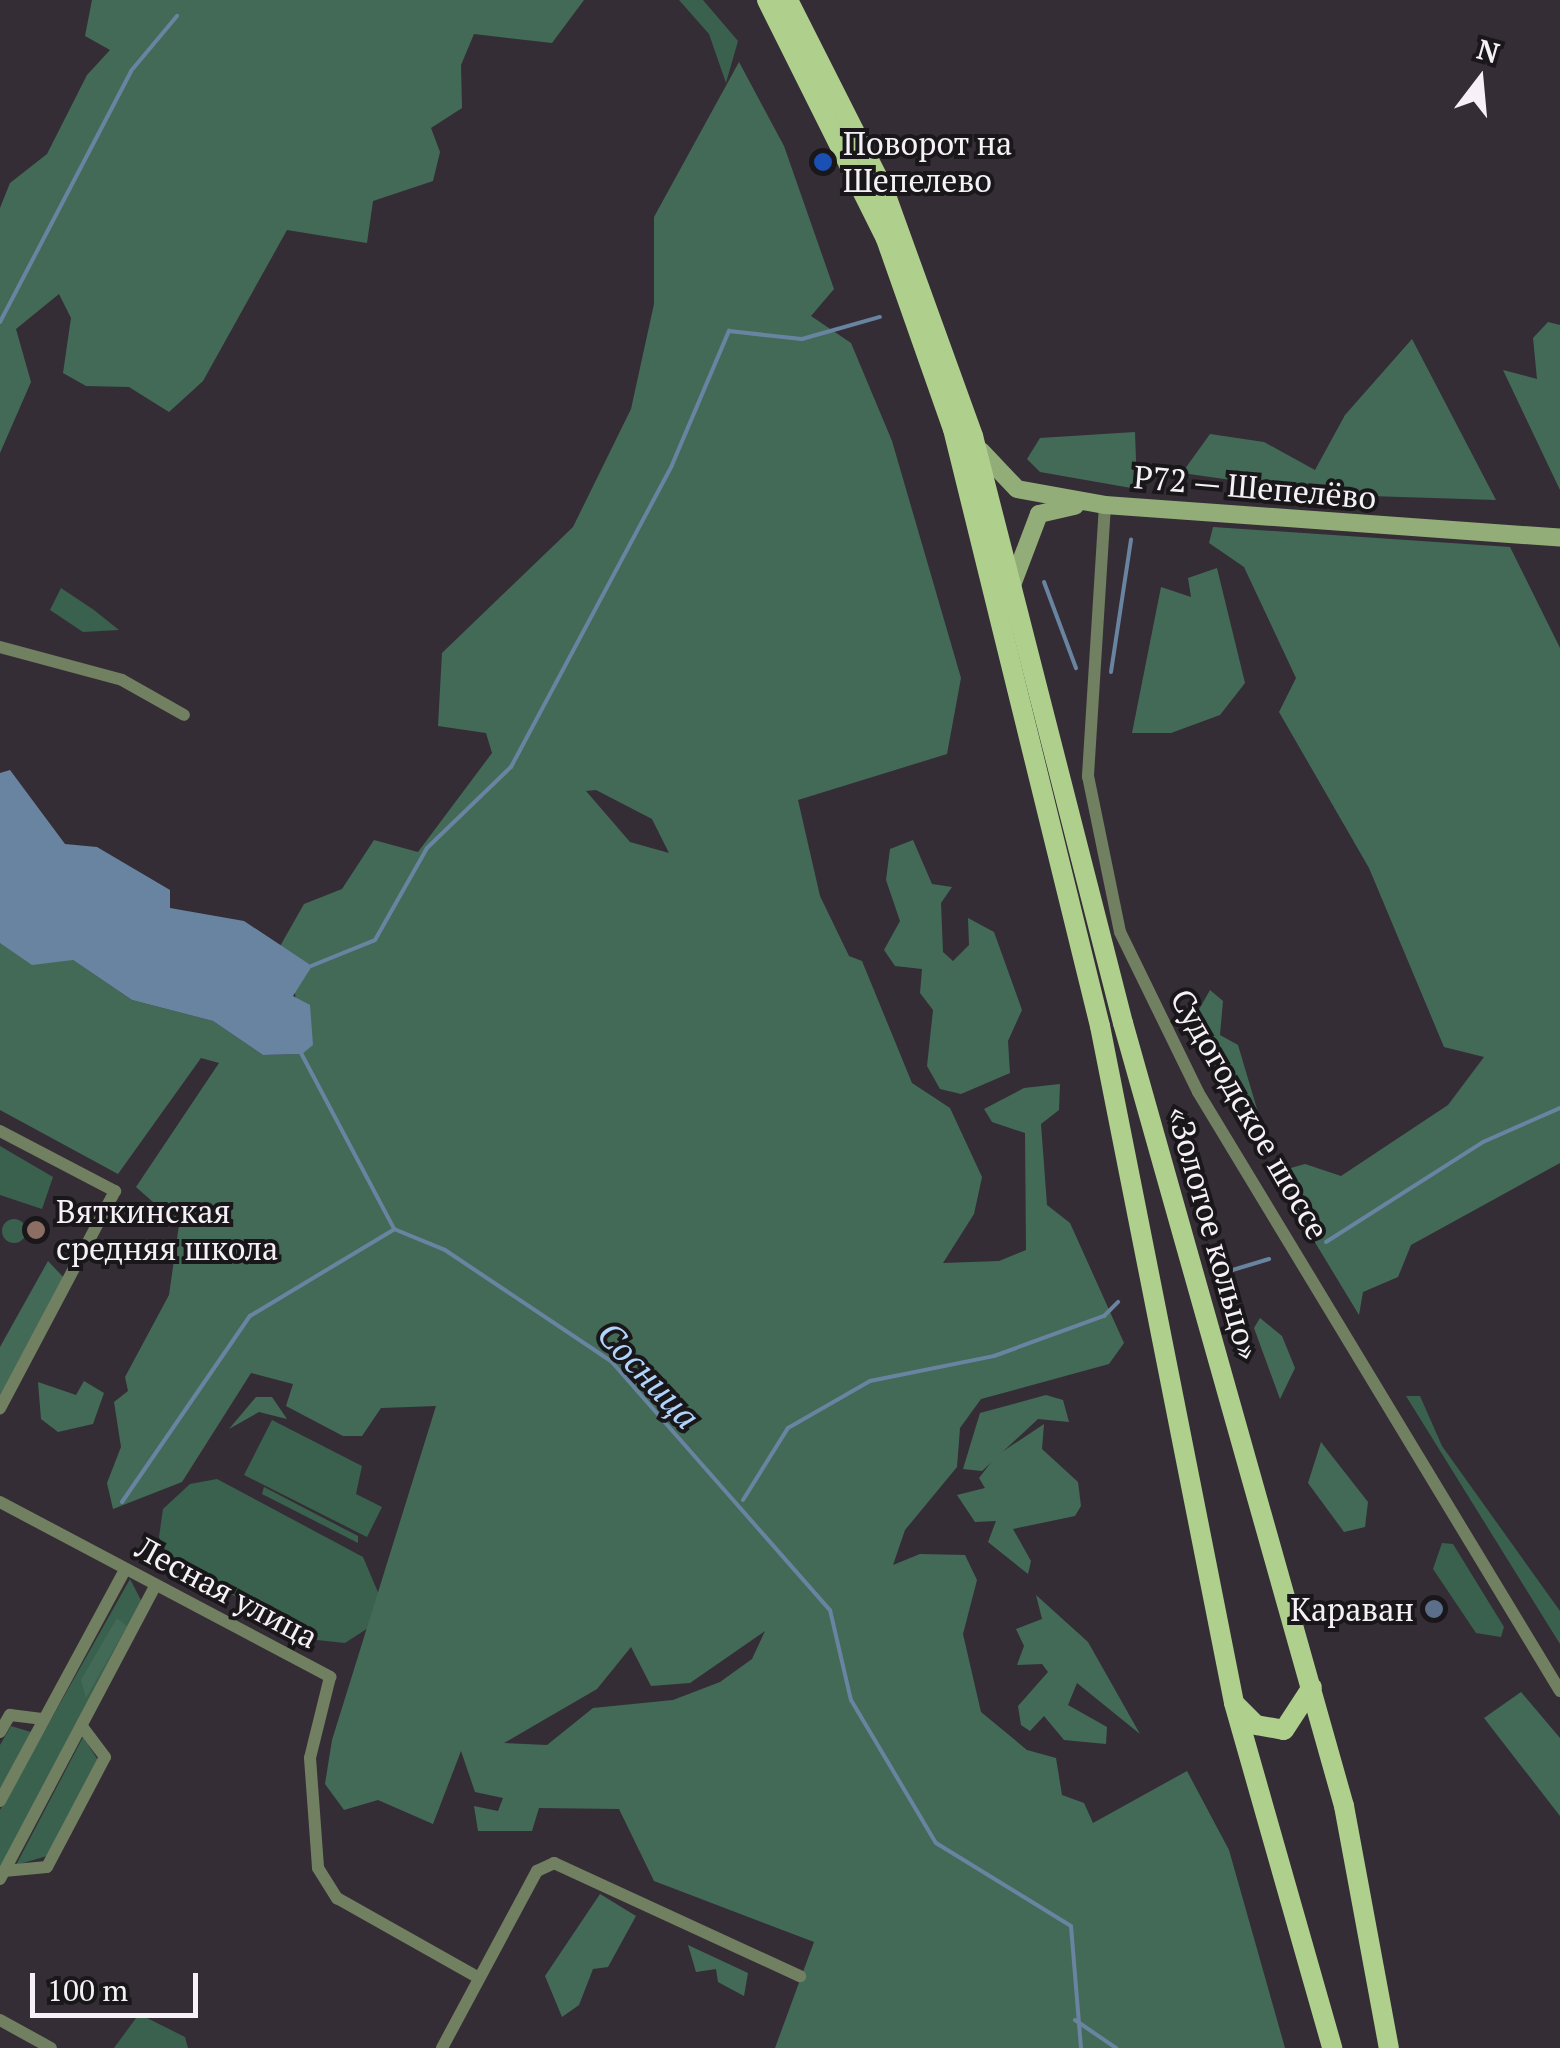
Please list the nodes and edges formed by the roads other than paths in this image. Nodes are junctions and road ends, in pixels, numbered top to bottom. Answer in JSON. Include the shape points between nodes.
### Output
{"nodes":[{"id":1,"x":768,"y":0,"type":"edge"},
{"id":2,"x":788,"y":0,"type":"edge"},
{"id":3,"x":973,"y":436,"type":"junction"},
{"id":4,"x":1105,"y":505,"type":"junction"},
{"id":5,"x":1560,"y":538,"type":"edge"},
{"id":6,"x":1011,"y":590,"type":"junction"},
{"id":7,"x":0,"y":647,"type":"edge"},
{"id":8,"x":184,"y":714,"type":"dead end"},
{"id":9,"x":0,"y":1131,"type":"edge"},
{"id":10,"x":0,"y":1408,"type":"edge"},
{"id":11,"x":0,"y":1502,"type":"edge"},
{"id":12,"x":125,"y":1570,"type":"junction"},
{"id":13,"x":156,"y":1586,"type":"junction"},
{"id":14,"x":1312,"y":1686,"type":"junction"},
{"id":15,"x":1560,"y":1691,"type":"edge"},
{"id":16,"x":1234,"y":1703,"type":"junction"},
{"id":17,"x":44,"y":1719,"type":"junction"},
{"id":18,"x":82,"y":1726,"type":"junction"},
{"id":19,"x":0,"y":1732,"type":"edge"},
{"id":20,"x":0,"y":1801,"type":"edge"},
{"id":21,"x":2,"y":1875,"type":"edge"},
{"id":22,"x":800,"y":1976,"type":"dead end"},
{"id":23,"x":479,"y":1978,"type":"junction"},
{"id":24,"x":0,"y":2020,"type":"edge"},
{"id":25,"x":51,"y":2048,"type":"edge"},
{"id":26,"x":442,"y":2048,"type":"edge"},
{"id":27,"x":1332,"y":2048,"type":"edge"},
{"id":28,"x":1389,"y":2048,"type":"edge"}],
"edges":[{"from":1,"to":16,"type":"main road","name":"«Золотое кольцо»","via":[[916,317],[1100,1026]]},
{"from":2,"to":3,"type":"main road","via":[[884,190]]},
{"from":3,"to":4,"type":"street","name":"Р72 — Шепелёво","via":[[1017,489]]},
{"from":3,"to":6,"type":"main road","name":"«Золотое кольцо»"},
{"from":4,"to":5,"type":"street","name":"Р72 — Шепелёво"},
{"from":4,"to":6,"type":"street","via":[[1039,514]]},
{"from":4,"to":15,"type":"street","name":"Судогодское шоссе","via":[[1088,776],[1120,932],[1198,1092]]},
{"from":6,"to":14,"type":"main road","name":"«Золотое кольцо»"},
{"from":7,"to":8,"type":"street","via":[[122,680]]},
{"from":9,"to":10,"type":"street","via":[[116,1191]]},
{"from":11,"to":12,"type":"street","name":"Лесная улица"},
{"from":12,"to":13,"type":"street","name":"Лесная улица"},
{"from":12,"to":17,"type":"street"},
{"from":13,"to":18,"type":"street"},
{"from":13,"to":23,"type":"street","name":"Лесная улица","via":[[330,1677],[310,1758],[318,1868],[337,1898]]},
{"from":14,"to":16,"type":"main road","via":[[1284,1730],[1256,1725]]},
{"from":14,"to":28,"type":"main road","name":"«Золотое кольцо»"},
{"from":16,"to":27,"type":"main road","name":"«Золотое кольцо»"},
{"from":17,"to":19,"type":"street","via":[[10,1715]]},
{"from":17,"to":20,"type":"street"},
{"from":18,"to":21,"type":"street"},
{"from":18,"to":21,"type":"street","via":[[105,1757],[47,1867]]},
{"from":22,"to":23,"type":"street","via":[[680,1928],[580,1870],[554,1863],[537,1871]]},
{"from":23,"to":26,"type":"street"},
{"from":24,"to":25,"type":"street"}]}
